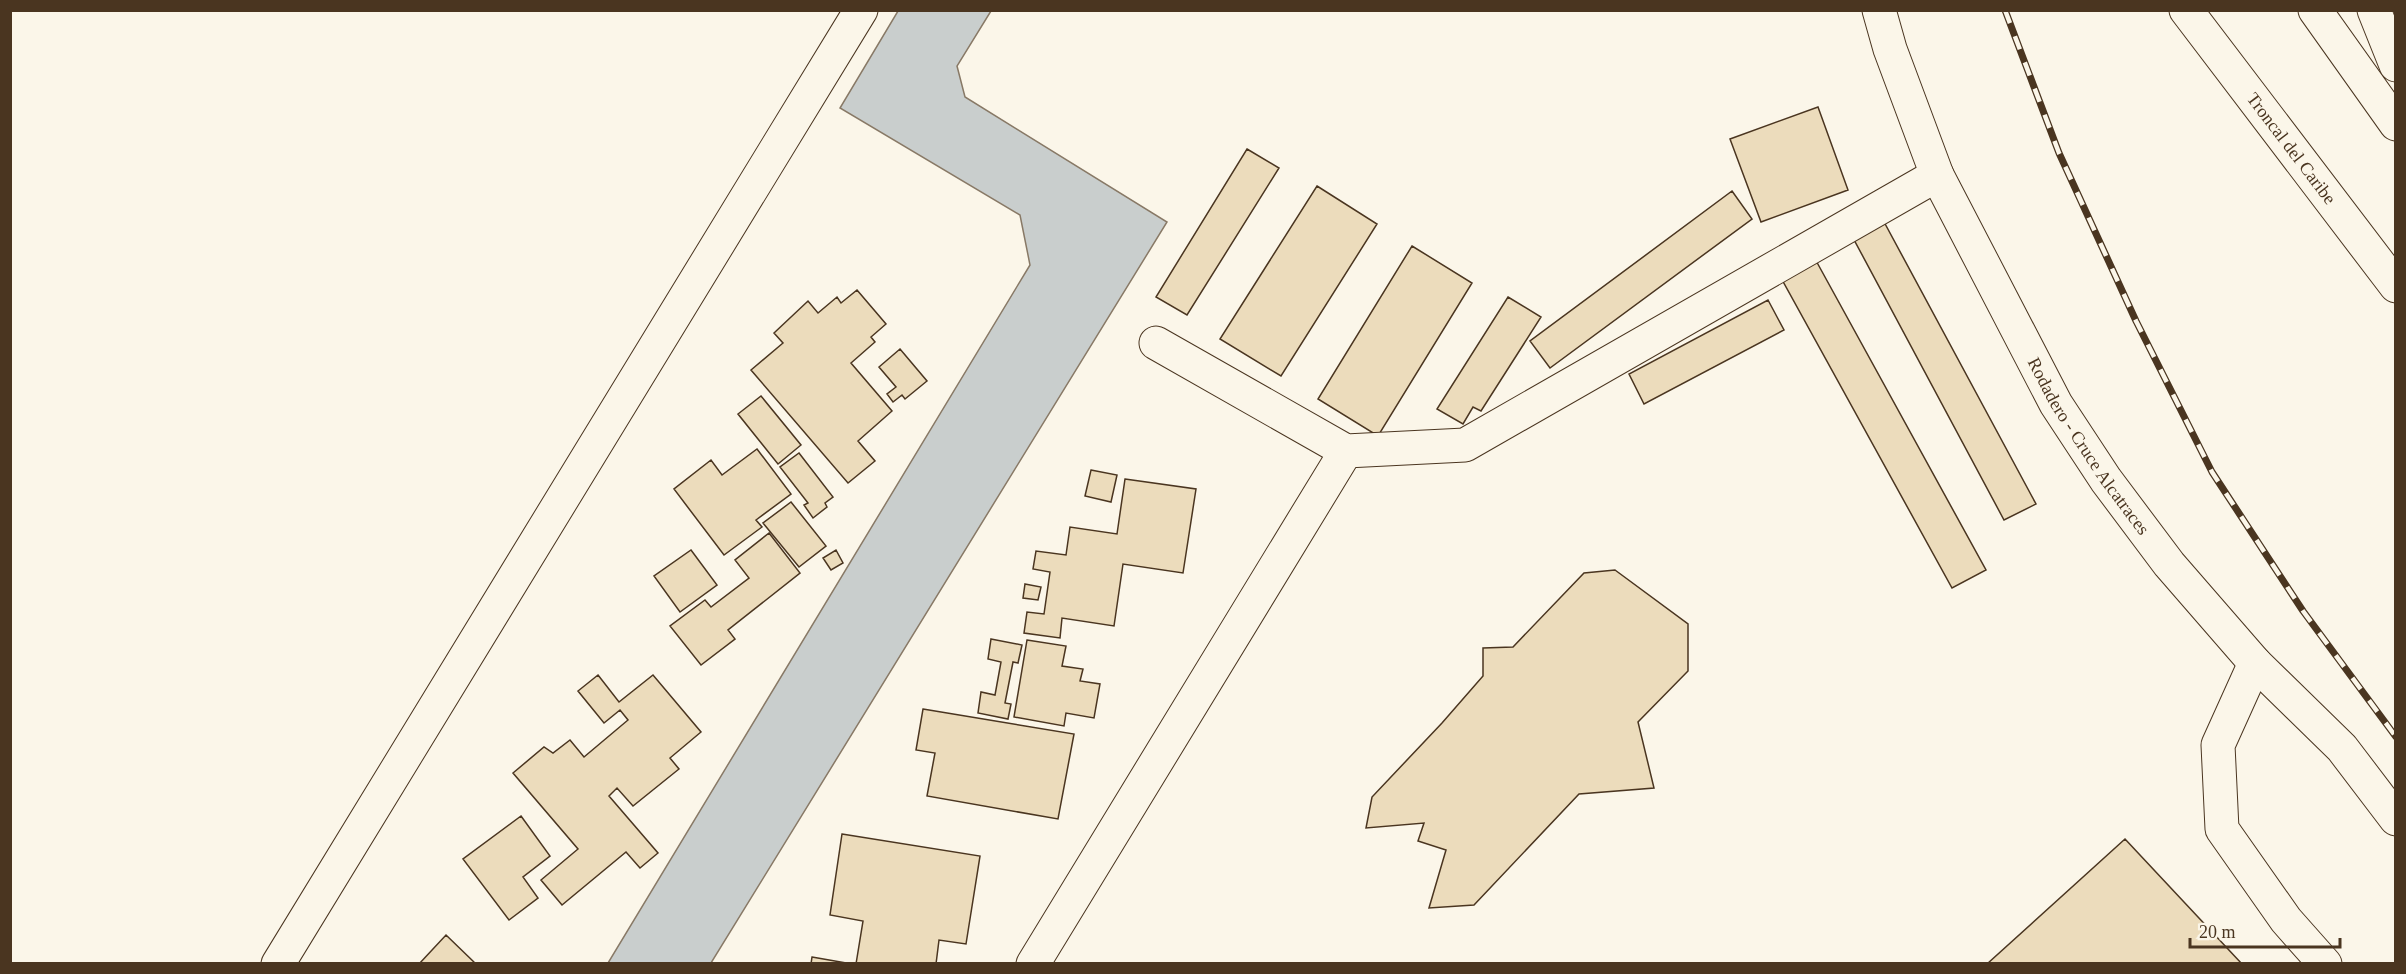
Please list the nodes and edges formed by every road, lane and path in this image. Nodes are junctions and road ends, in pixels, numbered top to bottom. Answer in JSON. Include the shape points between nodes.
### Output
{"nodes":[{"id":1,"x":861,"y":10,"type":"edge"},
{"id":2,"x":1879,"y":10,"type":"edge"},
{"id":3,"x":2186,"y":10,"type":"edge"},
{"id":4,"x":2315,"y":10,"type":"edge"},
{"id":5,"x":2374,"y":10,"type":"edge"},
{"id":6,"x":2396,"y":65,"type":"edge"},
{"id":7,"x":2396,"y":124,"type":"edge"},
{"id":8,"x":1937,"y":175,"type":"junction"},
{"id":9,"x":2396,"y":286,"type":"edge"},
{"id":10,"x":1156,"y":343,"type":"dead end"},
{"id":11,"x":1346,"y":451,"type":"junction"},
{"id":12,"x":2255,"y":663,"type":"junction"},
{"id":13,"x":2396,"y":819,"type":"edge"},
{"id":14,"x":278,"y":963,"type":"edge"},
{"id":15,"x":1033,"y":963,"type":"edge"},
{"id":16,"x":2325,"y":963,"type":"edge"}],
"edges":[{"from":1,"to":14,"type":"main road"},
{"from":2,"to":8,"type":"main road","name":"Rodadero - Cruce Alcatraces"},
{"from":3,"to":9,"type":"main road","name":"Troncal del Caribe"},
{"from":4,"to":7,"type":"main road"},
{"from":5,"to":6,"type":"main road"},
{"from":8,"to":11,"type":"main road","via":[[1465,445]]},
{"from":8,"to":12,"type":"main road","name":"Rodadero - Cruce Alcatraces","via":[[2056,404],[2106,480],[2169,564]]},
{"from":10,"to":11,"type":"main road"},
{"from":11,"to":15,"type":"main road"},
{"from":12,"to":13,"type":"main road","name":"Rodadero - Cruce Alcatraces","via":[[2342,748]]},
{"from":12,"to":16,"type":"main road","via":[[2218,745],[2222,829],[2286,920]]}]}
